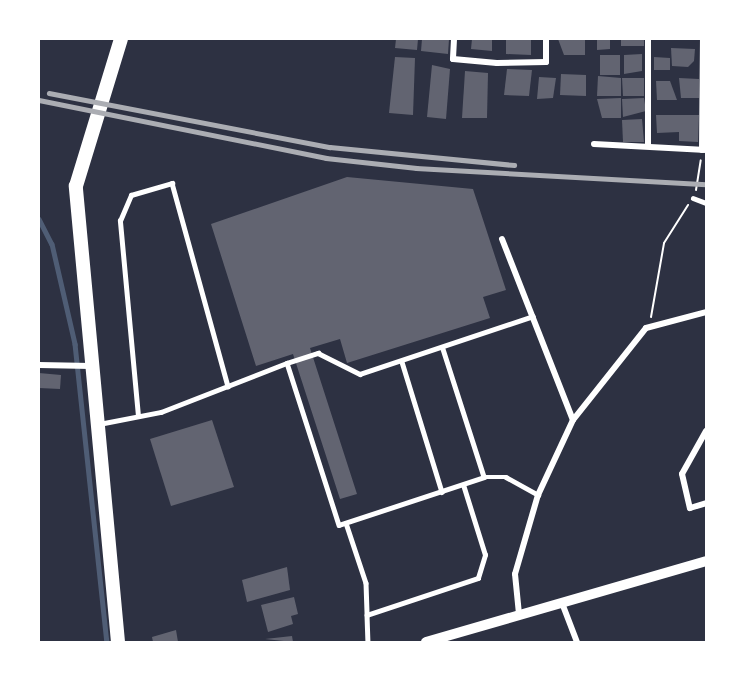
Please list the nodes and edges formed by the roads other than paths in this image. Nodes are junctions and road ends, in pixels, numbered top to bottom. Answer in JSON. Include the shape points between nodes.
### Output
{"nodes":[{"id":1,"x":120,"y":39,"type":"edge"},
{"id":2,"x":454,"y":39,"type":"edge"},
{"id":3,"x":546,"y":39,"type":"edge"},
{"id":4,"x":648,"y":39,"type":"edge"},
{"id":5,"x":702,"y":39,"type":"edge"},
{"id":6,"x":704,"y":73,"type":"edge"},
{"id":7,"x":594,"y":144,"type":"dead end"},
{"id":8,"x":648,"y":146,"type":"junction"},
{"id":9,"x":704,"y":150,"type":"edge"},
{"id":10,"x":693,"y":198,"type":"road end"},
{"id":11,"x":706,"y":202,"type":"edge"},
{"id":12,"x":502,"y":239,"type":"dead end"},
{"id":13,"x":706,"y":312,"type":"edge"},
{"id":14,"x":533,"y":316,"type":"junction"},
{"id":15,"x":443,"y":349,"type":"junction"},
{"id":16,"x":402,"y":362,"type":"junction"},
{"id":17,"x":287,"y":363,"type":"junction"},
{"id":18,"x":39,"y":364,"type":"edge"},
{"id":19,"x":90,"y":366,"type":"junction"},
{"id":20,"x":228,"y":386,"type":"junction"},
{"id":21,"x":138,"y":416,"type":"junction"},
{"id":22,"x":573,"y":420,"type":"junction"},
{"id":23,"x":98,"y":424,"type":"junction"},
{"id":24,"x":706,"y":431,"type":"edge"},
{"id":25,"x":484,"y":477,"type":"junction"},
{"id":26,"x":463,"y":485,"type":"junction"},
{"id":27,"x":442,"y":492,"type":"junction"},
{"id":28,"x":538,"y":495,"type":"junction"},
{"id":29,"x":706,"y":503,"type":"edge"},
{"id":30,"x":346,"y":522,"type":"junction"},
{"id":31,"x":705,"y":564,"type":"edge"},
{"id":32,"x":561,"y":602,"type":"junction"},
{"id":33,"x":519,"y":614,"type":"junction"},
{"id":34,"x":367,"y":615,"type":"junction"},
{"id":35,"x":118,"y":642,"type":"edge"},
{"id":36,"x":368,"y":642,"type":"edge"},
{"id":37,"x":426,"y":642,"type":"edge"},
{"id":38,"x":578,"y":642,"type":"edge"}],
"edges":[{"from":1,"to":19,"type":"main road","via":[[76,186]]},
{"from":2,"to":3,"type":"street","via":[[453,59],[497,63],[546,62]]},
{"from":4,"to":8,"type":"street"},
{"from":5,"to":6,"type":"street"},
{"from":6,"to":9,"type":"street"},
{"from":7,"to":8,"type":"street"},
{"from":8,"to":9,"type":"street"},
{"from":10,"to":11,"type":"lane"},
{"from":12,"to":14,"type":"street"},
{"from":13,"to":22,"type":"street","via":[[646,328]]},
{"from":14,"to":15,"type":"lane"},
{"from":14,"to":22,"type":"street"},
{"from":15,"to":16,"type":"lane"},
{"from":15,"to":25,"type":"lane"},
{"from":16,"to":17,"type":"lane","via":[[360,374],[318,353]]},
{"from":16,"to":27,"type":"lane"},
{"from":17,"to":20,"type":"lane"},
{"from":17,"to":30,"type":"lane","via":[[339,525]]},
{"from":18,"to":19,"type":"street"},
{"from":19,"to":23,"type":"main road"},
{"from":20,"to":21,"type":"lane"},
{"from":20,"to":21,"type":"lane","via":[[172,183],[131,195],[120,221]]},
{"from":21,"to":23,"type":"lane"},
{"from":22,"to":28,"type":"street"},
{"from":23,"to":35,"type":"main road"},
{"from":24,"to":29,"type":"street","via":[[682,474],[690,508]]},
{"from":25,"to":26,"type":"lane"},
{"from":25,"to":28,"type":"lane","via":[[506,477]]},
{"from":26,"to":27,"type":"lane"},
{"from":26,"to":34,"type":"lane","via":[[485,555],[478,578]]},
{"from":27,"to":30,"type":"lane"},
{"from":28,"to":33,"type":"street","via":[[515,574]]},
{"from":30,"to":34,"type":"lane","via":[[366,584]]},
{"from":31,"to":32,"type":"street"},
{"from":32,"to":33,"type":"street"},
{"from":32,"to":38,"type":"street"},
{"from":33,"to":37,"type":"street"},
{"from":34,"to":36,"type":"lane"}]}
